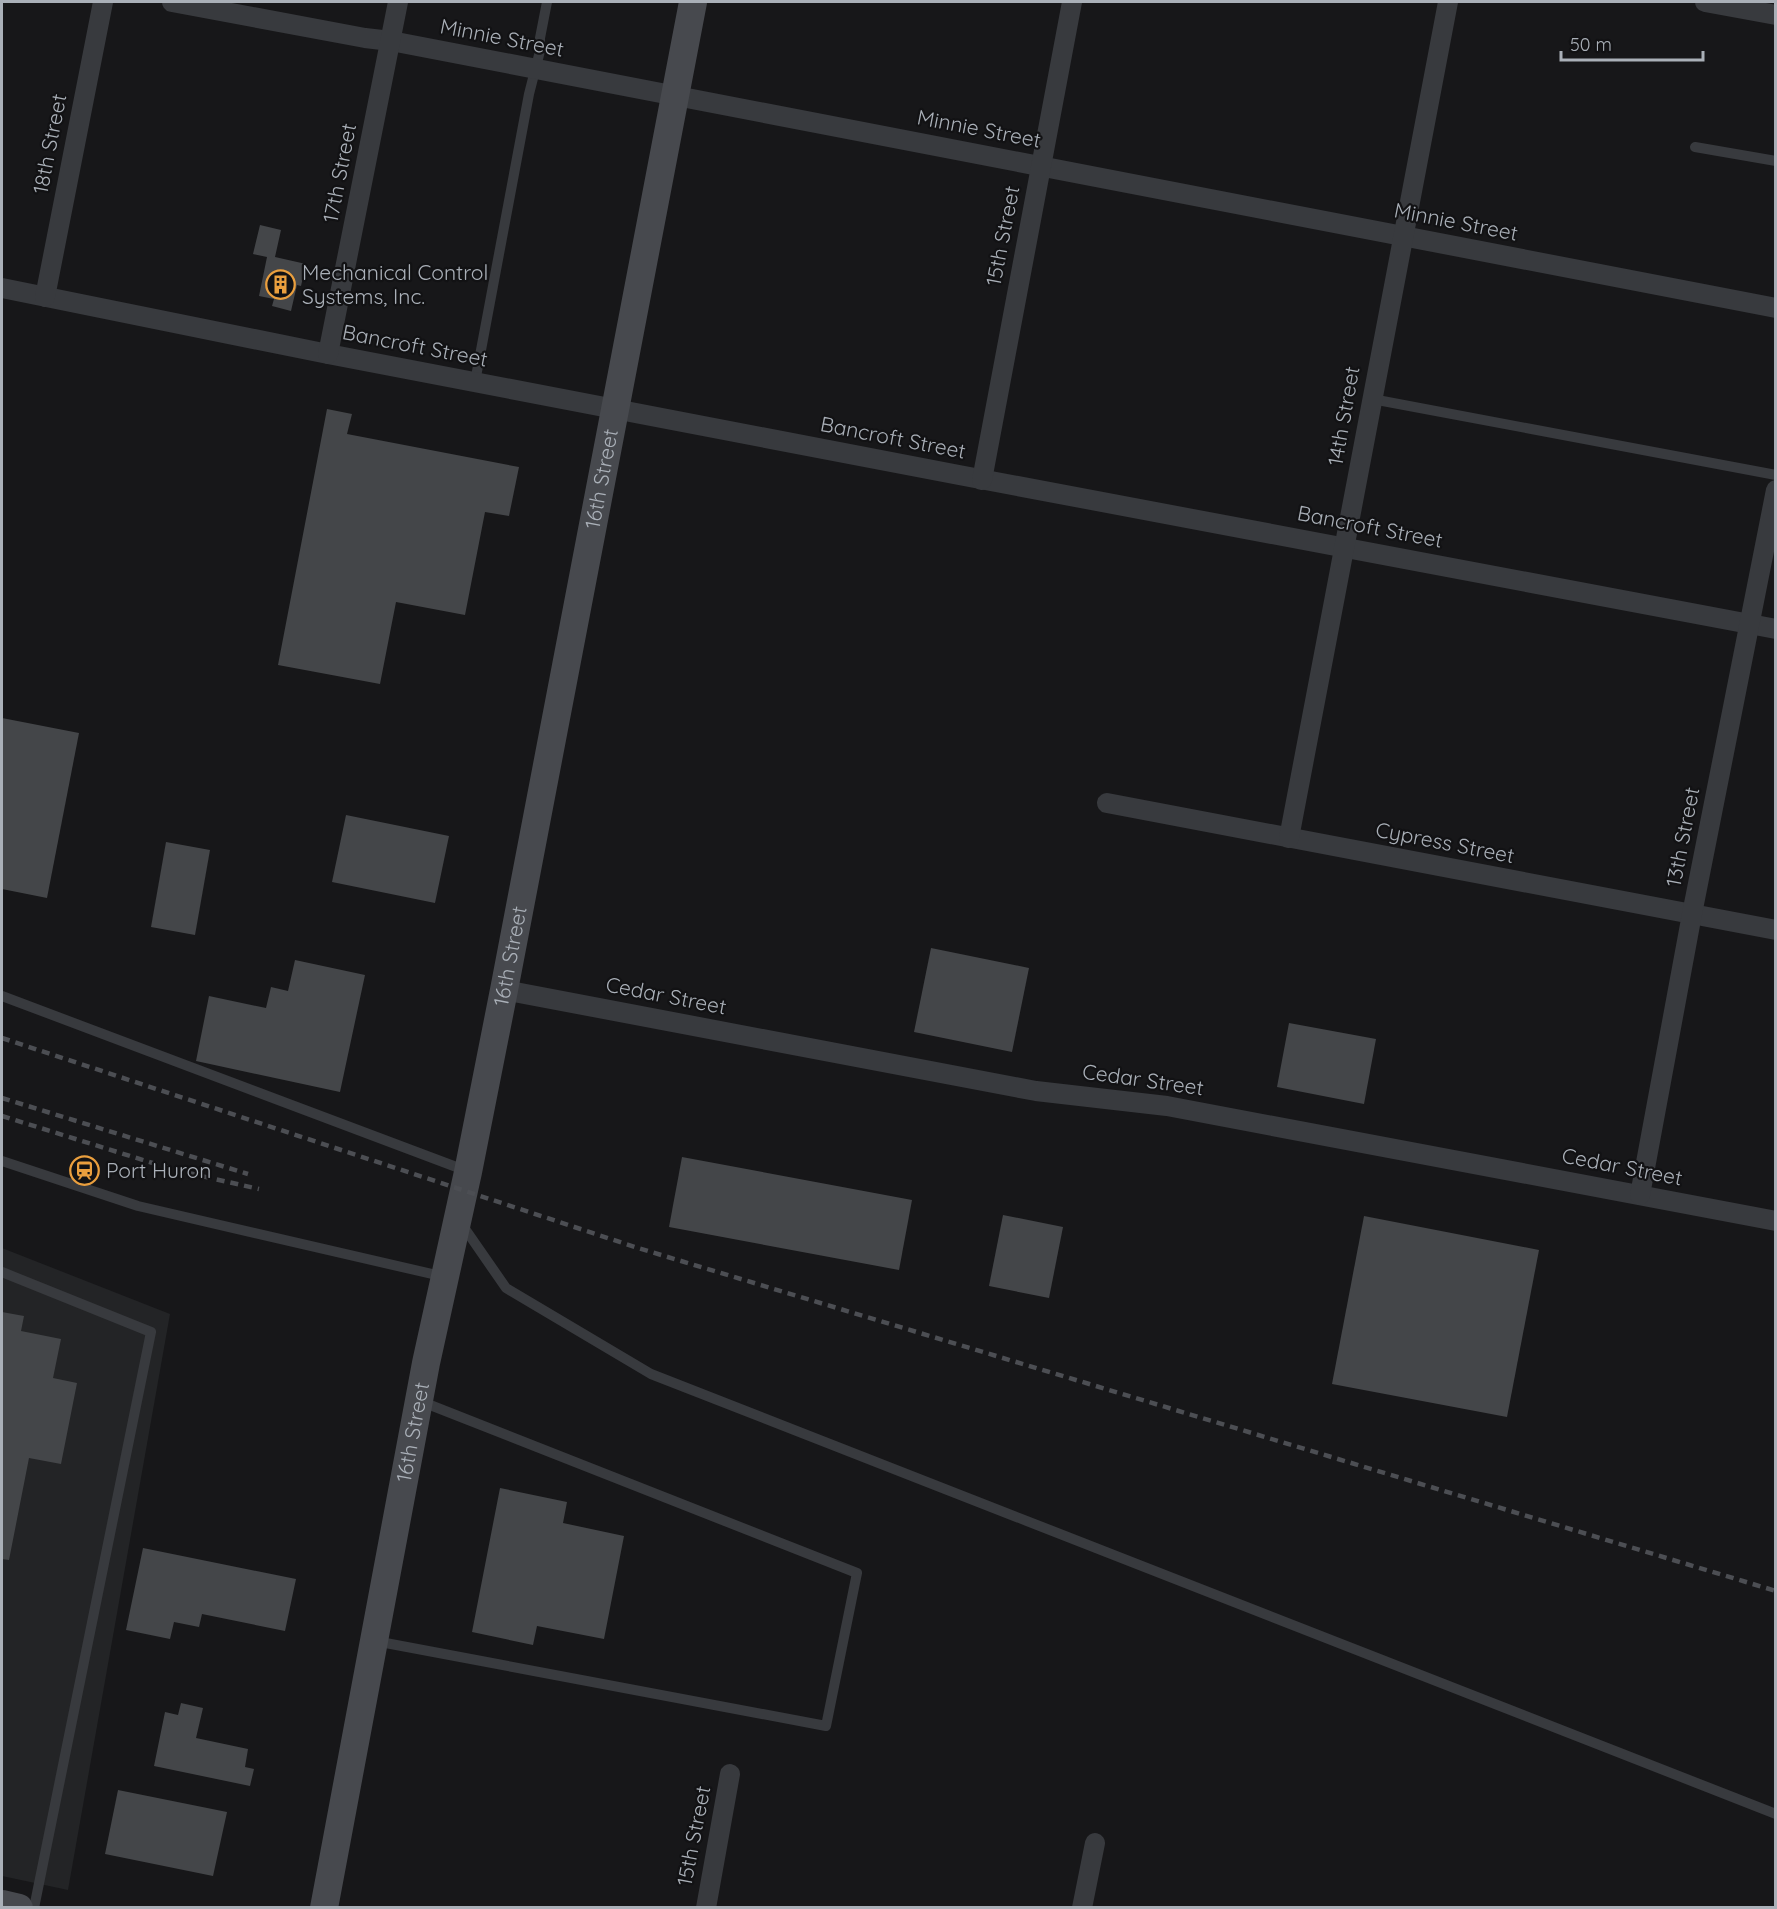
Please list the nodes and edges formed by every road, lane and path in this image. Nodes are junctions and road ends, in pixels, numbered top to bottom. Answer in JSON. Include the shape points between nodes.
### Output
{"nodes":[{"id":1,"x":103,"y":2,"type":"edge"},
{"id":2,"x":172,"y":2,"type":"edge"},
{"id":3,"x":398,"y":2,"type":"edge"},
{"id":4,"x":547,"y":2,"type":"edge"},
{"id":5,"x":693,"y":2,"type":"edge"},
{"id":6,"x":1072,"y":2,"type":"edge"},
{"id":7,"x":1448,"y":2,"type":"edge"},
{"id":8,"x":1705,"y":2,"type":"edge"},
{"id":9,"x":1776,"y":15,"type":"edge"},
{"id":10,"x":391,"y":41,"type":"junction"},
{"id":11,"x":535,"y":69,"type":"junction"},
{"id":12,"x":674,"y":96,"type":"junction"},
{"id":13,"x":1695,"y":147,"type":"dead end"},
{"id":14,"x":1776,"y":161,"type":"edge"},
{"id":15,"x":1041,"y":165,"type":"junction"},
{"id":16,"x":1402,"y":237,"type":"junction"},
{"id":17,"x":2,"y":288,"type":"edge"},
{"id":18,"x":45,"y":297,"type":"junction"},
{"id":19,"x":1776,"y":308,"type":"edge"},
{"id":20,"x":328,"y":354,"type":"junction"},
{"id":21,"x":475,"y":382,"type":"junction"},
{"id":22,"x":1372,"y":399,"type":"junction"},
{"id":23,"x":615,"y":408,"type":"junction"},
{"id":24,"x":1776,"y":475,"type":"edge"},
{"id":25,"x":982,"y":480,"type":"junction"},
{"id":26,"x":1776,"y":490,"type":"edge"},
{"id":27,"x":1345,"y":547,"type":"junction"},
{"id":28,"x":1750,"y":624,"type":"junction"},
{"id":29,"x":1776,"y":629,"type":"edge"},
{"id":30,"x":1107,"y":803,"type":"dead end"},
{"id":31,"x":1289,"y":838,"type":"junction"},
{"id":32,"x":1692,"y":914,"type":"junction"},
{"id":33,"x":1776,"y":930,"type":"edge"},
{"id":34,"x":504,"y":990,"type":"junction"},
{"id":35,"x":2,"y":996,"type":"edge"},
{"id":36,"x":2,"y":1161,"type":"edge"},
{"id":37,"x":468,"y":1172,"type":"junction"},
{"id":38,"x":1640,"y":1195,"type":"junction"},
{"id":39,"x":458,"y":1218,"type":"junction"},
{"id":40,"x":1776,"y":1221,"type":"edge"},
{"id":41,"x":2,"y":1272,"type":"edge"},
{"id":42,"x":445,"y":1277,"type":"junction"},
{"id":43,"x":419,"y":1401,"type":"junction"},
{"id":44,"x":374,"y":1641,"type":"junction"},
{"id":45,"x":730,"y":1774,"type":"dead end"},
{"id":46,"x":1776,"y":1814,"type":"edge"},
{"id":47,"x":1095,"y":1843,"type":"dead end"},
{"id":48,"x":2,"y":1904,"type":"edge"},
{"id":49,"x":19,"y":1908,"type":"edge"},
{"id":50,"x":34,"y":1908,"type":"edge"},
{"id":51,"x":324,"y":1908,"type":"edge"},
{"id":52,"x":706,"y":1908,"type":"edge"},
{"id":53,"x":1082,"y":1908,"type":"edge"}],
"edges":[{"from":1,"to":18,"type":"street","name":"18th Street"},
{"from":2,"to":10,"type":"street","name":"Minnie Street"},
{"from":3,"to":10,"type":"street","name":"17th Street"},
{"from":4,"to":11,"type":"lane"},
{"from":5,"to":12,"type":"street","name":"16th Street"},
{"from":6,"to":15,"type":"street","name":"15th Street"},
{"from":7,"to":16,"type":"street","name":"14th Street"},
{"from":8,"to":9,"type":"street"},
{"from":10,"to":11,"type":"street","name":"Minnie Street"},
{"from":10,"to":20,"type":"street","name":"17th Street"},
{"from":11,"to":12,"type":"street","name":"Minnie Street"},
{"from":11,"to":21,"type":"lane"},
{"from":12,"to":15,"type":"street","name":"Minnie Street"},
{"from":12,"to":23,"type":"street","name":"16th Street"},
{"from":13,"to":14,"type":"lane"},
{"from":15,"to":16,"type":"street","name":"Minnie Street"},
{"from":15,"to":25,"type":"street","name":"15th Street"},
{"from":16,"to":19,"type":"street","name":"Minnie Street"},
{"from":16,"to":22,"type":"street","name":"14th Street"},
{"from":17,"to":18,"type":"street","name":"Bancroft Street"},
{"from":18,"to":20,"type":"street","name":"Bancroft Street"},
{"from":20,"to":21,"type":"street","name":"Bancroft Street"},
{"from":21,"to":23,"type":"street","name":"Bancroft Street"},
{"from":22,"to":24,"type":"lane"},
{"from":22,"to":27,"type":"street","name":"14th Street"},
{"from":23,"to":25,"type":"street","name":"Bancroft Street"},
{"from":23,"to":34,"type":"street","name":"16th Street"},
{"from":25,"to":27,"type":"street","name":"Bancroft Street"},
{"from":26,"to":28,"type":"street","name":"13th Street"},
{"from":27,"to":28,"type":"street","name":"Bancroft Street"},
{"from":27,"to":31,"type":"street","name":"14th Street"},
{"from":28,"to":29,"type":"street","name":"Bancroft Street"},
{"from":28,"to":32,"type":"street","name":"13th Street"},
{"from":30,"to":31,"type":"street","name":"Cypress Street"},
{"from":31,"to":32,"type":"street","name":"Cypress Street"},
{"from":32,"to":33,"type":"street","name":"Cypress Street"},
{"from":32,"to":38,"type":"street","name":"13th Street"},
{"from":34,"to":37,"type":"street","name":"16th Street"},
{"from":34,"to":38,"type":"street","name":"Cedar Street","via":[[1036,1091],[1167,1106]]},
{"from":35,"to":37,"type":"lane"},
{"from":36,"to":42,"type":"lane","via":[[138,1206]]},
{"from":37,"to":39,"type":"street","name":"16th Street"},
{"from":38,"to":40,"type":"street","name":"Cedar Street"},
{"from":39,"to":42,"type":"street","name":"16th Street"},
{"from":39,"to":46,"type":"lane","via":[[506,1288],[651,1374]]},
{"from":41,"to":50,"type":"lane","via":[[151,1332]]},
{"from":42,"to":43,"type":"street","name":"16th Street"},
{"from":43,"to":44,"type":"street","name":"16th Street"},
{"from":43,"to":44,"type":"lane","via":[[858,1573],[826,1726]]},
{"from":44,"to":51,"type":"street","name":"16th Street"},
{"from":45,"to":52,"type":"street","name":"15th Street"},
{"from":47,"to":53,"type":"street"},
{"from":48,"to":49,"type":"street"}]}
